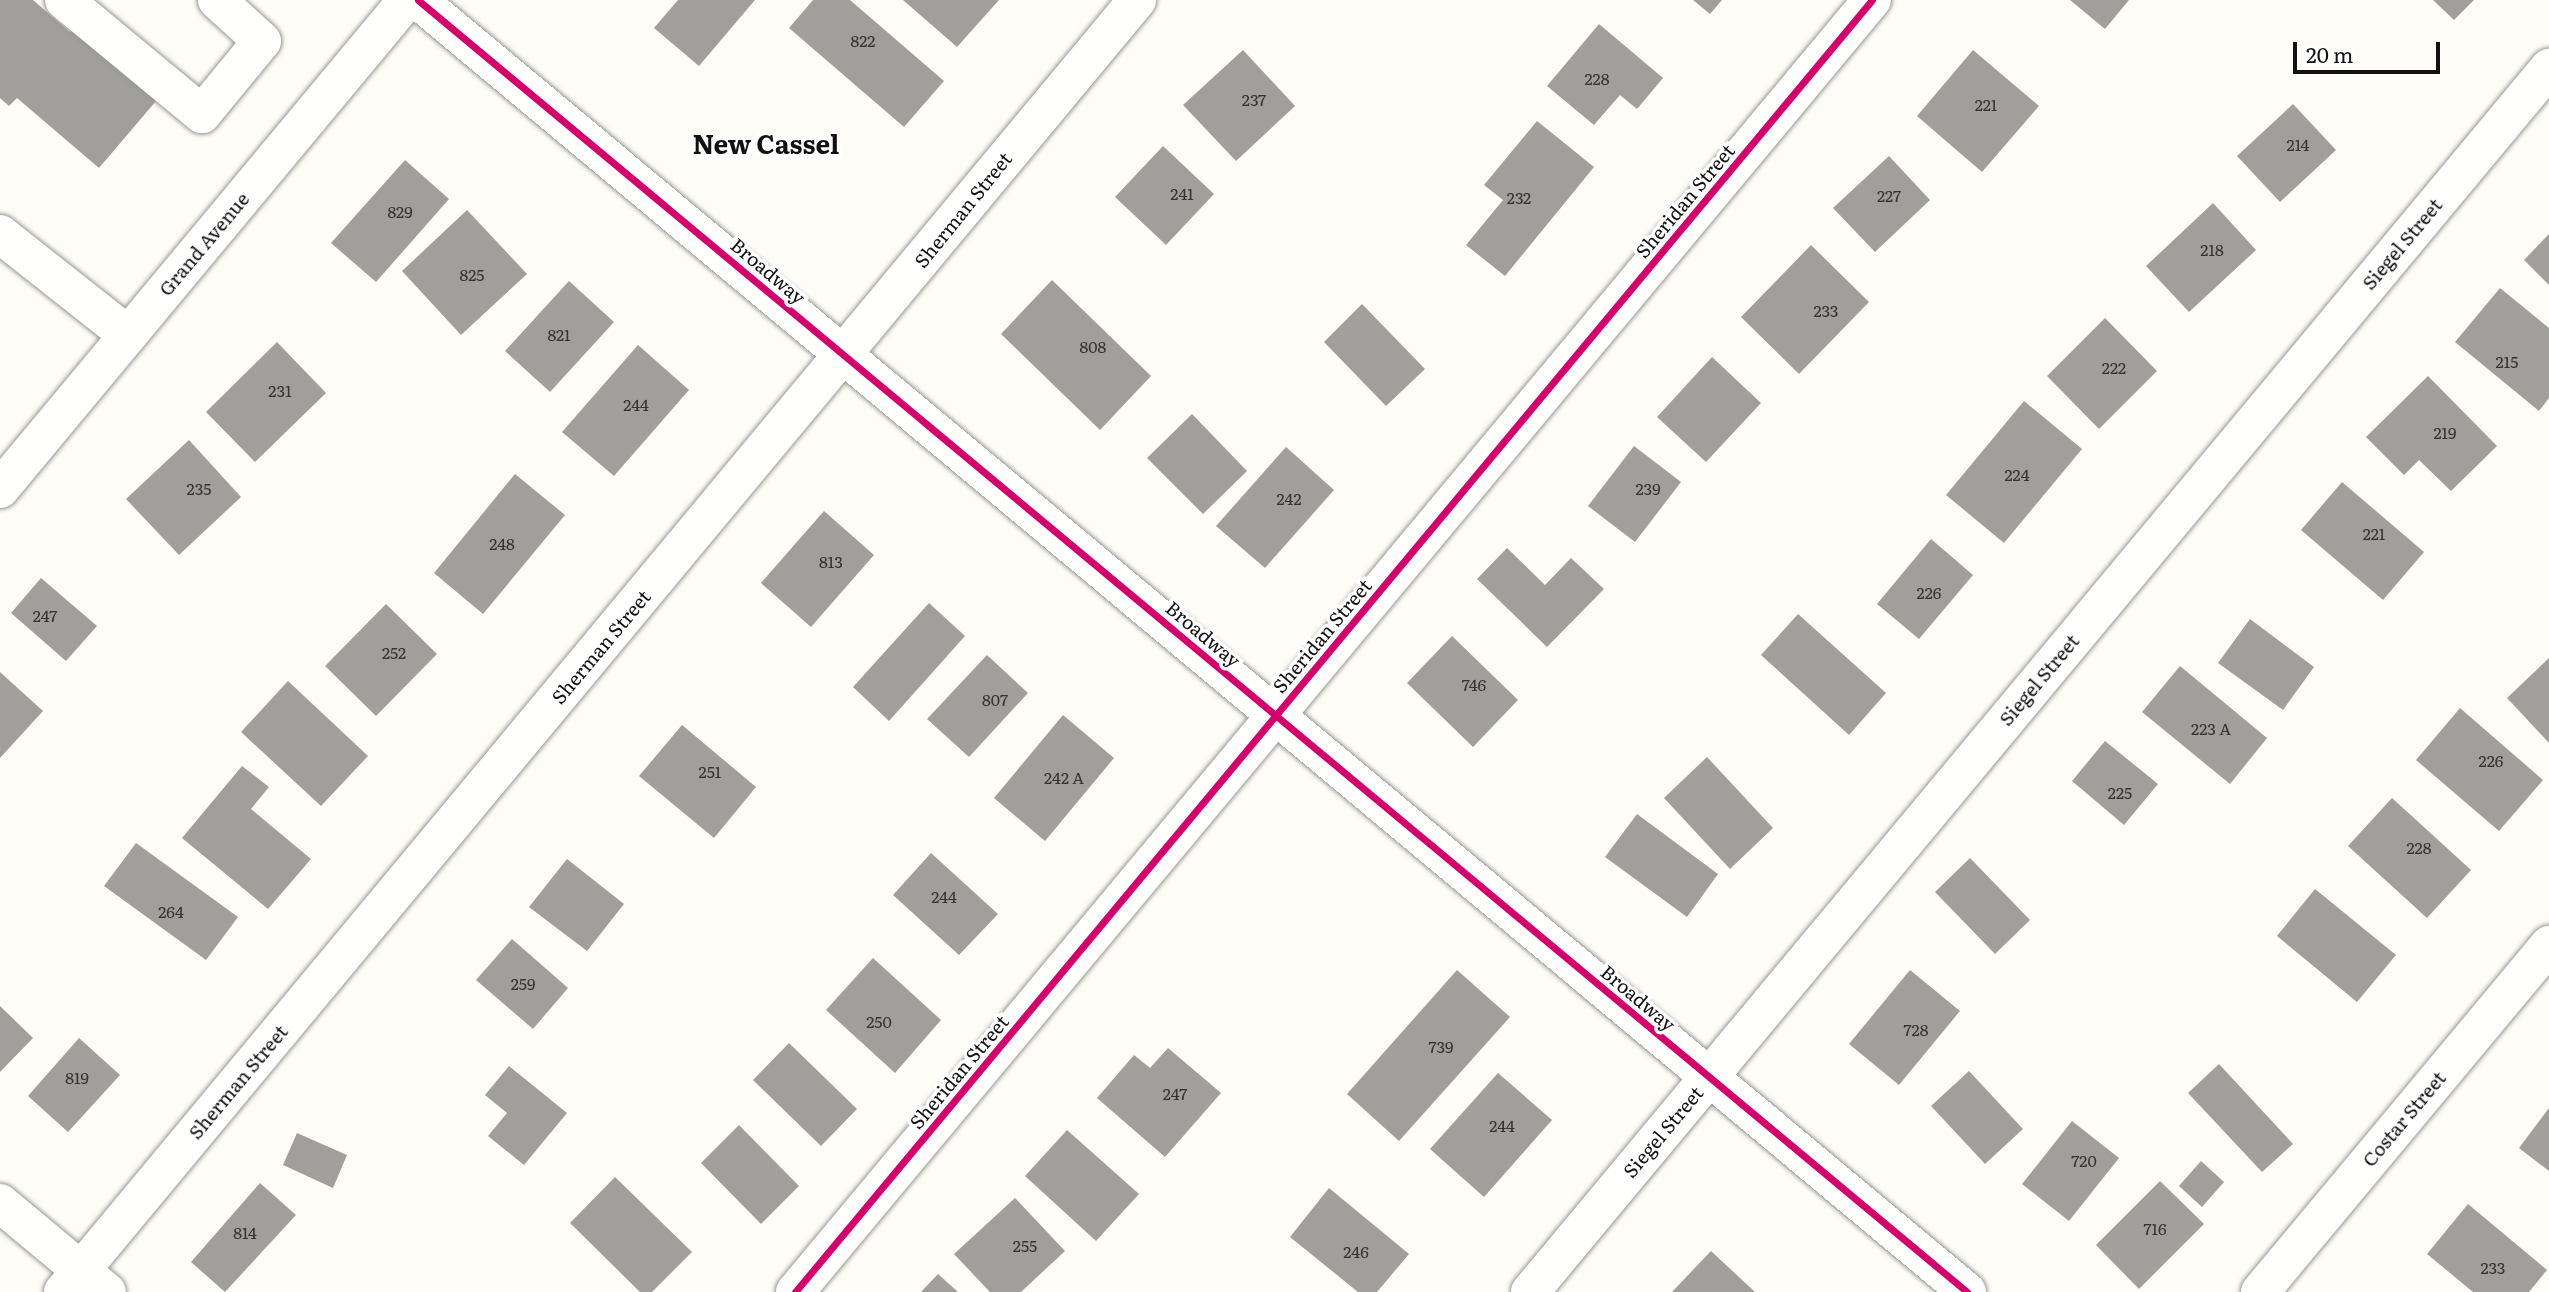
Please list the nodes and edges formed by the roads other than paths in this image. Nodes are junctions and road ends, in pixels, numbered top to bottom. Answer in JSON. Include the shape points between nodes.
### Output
{"nodes":[{"id":1,"x":64,"y":0,"type":"edge"},
{"id":2,"x":217,"y":0,"type":"edge"},
{"id":3,"x":407,"y":0,"type":"edge"},
{"id":4,"x":418,"y":0,"type":"edge"},
{"id":5,"x":1137,"y":0,"type":"edge"},
{"id":6,"x":1872,"y":0,"type":"edge"},
{"id":7,"x":2549,"y":68,"type":"edge"},
{"id":8,"x":0,"y":234,"type":"edge"},
{"id":9,"x":128,"y":335,"type":"junction"},
{"id":10,"x":845,"y":355,"type":"junction"},
{"id":11,"x":0,"y":489,"type":"edge"},
{"id":12,"x":1276,"y":716,"type":"junction"},
{"id":13,"x":2549,"y":945,"type":"edge"},
{"id":14,"x":1709,"y":1077,"type":"junction"},
{"id":15,"x":0,"y":1203,"type":"edge"},
{"id":16,"x":83,"y":1285,"type":"edge"},
{"id":17,"x":795,"y":1292,"type":"edge"},
{"id":18,"x":1530,"y":1292,"type":"edge"},
{"id":19,"x":1967,"y":1292,"type":"edge"},
{"id":20,"x":2260,"y":1292,"type":"edge"}],
"edges":[{"from":1,"to":2,"type":"street","via":[[202,114],[262,41]]},
{"from":3,"to":9,"type":"street","name":"Grand Avenue"},
{"from":4,"to":10,"type":"street","name":"Broadway"},
{"from":5,"to":10,"type":"street","name":"Sherman Street"},
{"from":6,"to":12,"type":"street","name":"Sheridan Street"},
{"from":7,"to":14,"type":"street","name":"Siegel Street"},
{"from":8,"to":9,"type":"street"},
{"from":9,"to":11,"type":"street","name":"Grand Avenue"},
{"from":10,"to":12,"type":"street","name":"Broadway"},
{"from":10,"to":16,"type":"street","name":"Sherman Street"},
{"from":12,"to":14,"type":"street","name":"Broadway"},
{"from":12,"to":17,"type":"street","name":"Sheridan Street"},
{"from":13,"to":20,"type":"street","name":"Costar Street"},
{"from":14,"to":18,"type":"street","name":"Siegel Street"},
{"from":14,"to":19,"type":"street","name":"Broadway"},
{"from":15,"to":16,"type":"street"}]}
